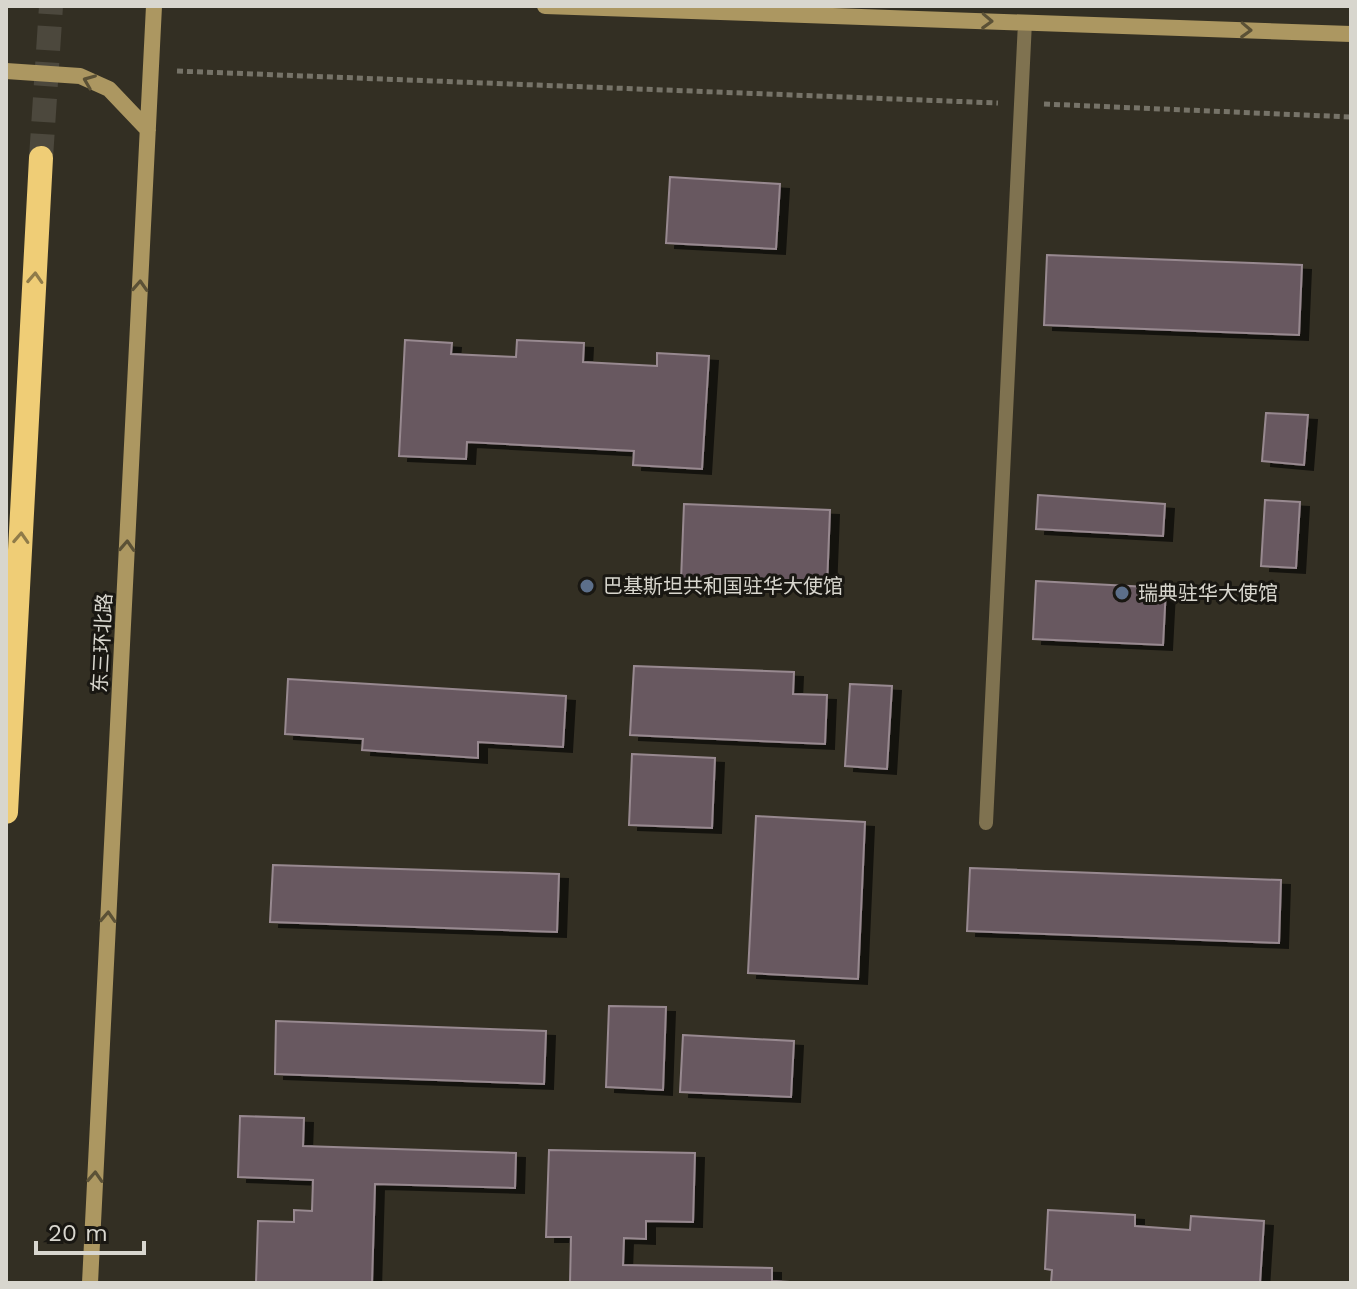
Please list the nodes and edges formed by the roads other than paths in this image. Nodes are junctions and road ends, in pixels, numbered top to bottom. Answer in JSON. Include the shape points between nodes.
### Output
{"nodes":[{"id":1,"x":154,"y":6,"type":"edge"},
{"id":2,"x":545,"y":6,"type":"edge"},
{"id":3,"x":1025,"y":22,"type":"junction"},
{"id":4,"x":1351,"y":34,"type":"edge"},
{"id":5,"x":6,"y":71,"type":"edge"},
{"id":6,"x":148,"y":130,"type":"junction"},
{"id":7,"x":41,"y":158,"type":"tunnel mouth"},
{"id":8,"x":6,"y":812,"type":"edge"},
{"id":9,"x":986,"y":823,"type":"dead end"},
{"id":10,"x":90,"y":1283,"type":"edge"}],
"edges":[{"from":1,"to":6,"type":"street","name":"东三环北路"},
{"from":2,"to":3,"type":"street","one_way":true},
{"from":3,"to":4,"type":"street","one_way":true},
{"from":3,"to":9,"type":"lane"},
{"from":6,"to":5,"type":"street","one_way":true,"via":[[109,89],[80,76]]},
{"from":10,"to":6,"type":"street","name":"东三环北路","one_way":true},
{"from":8,"to":7,"type":"highway","one_way":true}]}
